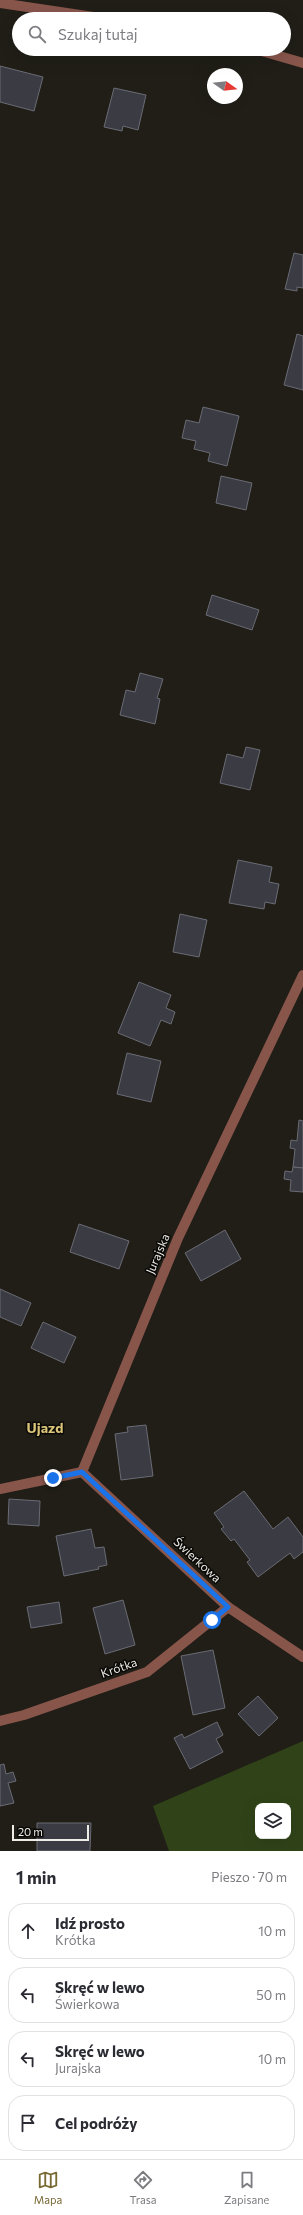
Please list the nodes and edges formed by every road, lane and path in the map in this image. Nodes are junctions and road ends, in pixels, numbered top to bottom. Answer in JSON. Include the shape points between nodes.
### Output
{"nodes":[{"id":1,"x":0,"y":3,"type":"edge"},
{"id":2,"x":60,"y":12,"type":"edge"},
{"id":3,"x":279,"y":56,"type":"edge"},
{"id":4,"x":303,"y":63,"type":"edge"},
{"id":5,"x":303,"y":975,"type":"edge"},
{"id":6,"x":82,"y":1472,"type":"junction"},
{"id":7,"x":0,"y":1489,"type":"edge"},
{"id":8,"x":228,"y":1607,"type":"junction"},
{"id":9,"x":303,"y":1657,"type":"edge"},
{"id":10,"x":0,"y":1721,"type":"edge"}],
"edges":[{"from":1,"to":2,"type":"street"},
{"from":3,"to":4,"type":"street"},
{"from":5,"to":6,"type":"street","name":"Jurajska","via":[[178,1238]]},
{"from":6,"to":7,"type":"street"},
{"from":6,"to":8,"type":"street","name":"Świerkowa"},
{"from":8,"to":9,"type":"street","name":"Świerkowa"},
{"from":8,"to":10,"type":"street","name":"Krótka","via":[[148,1672]]}]}
